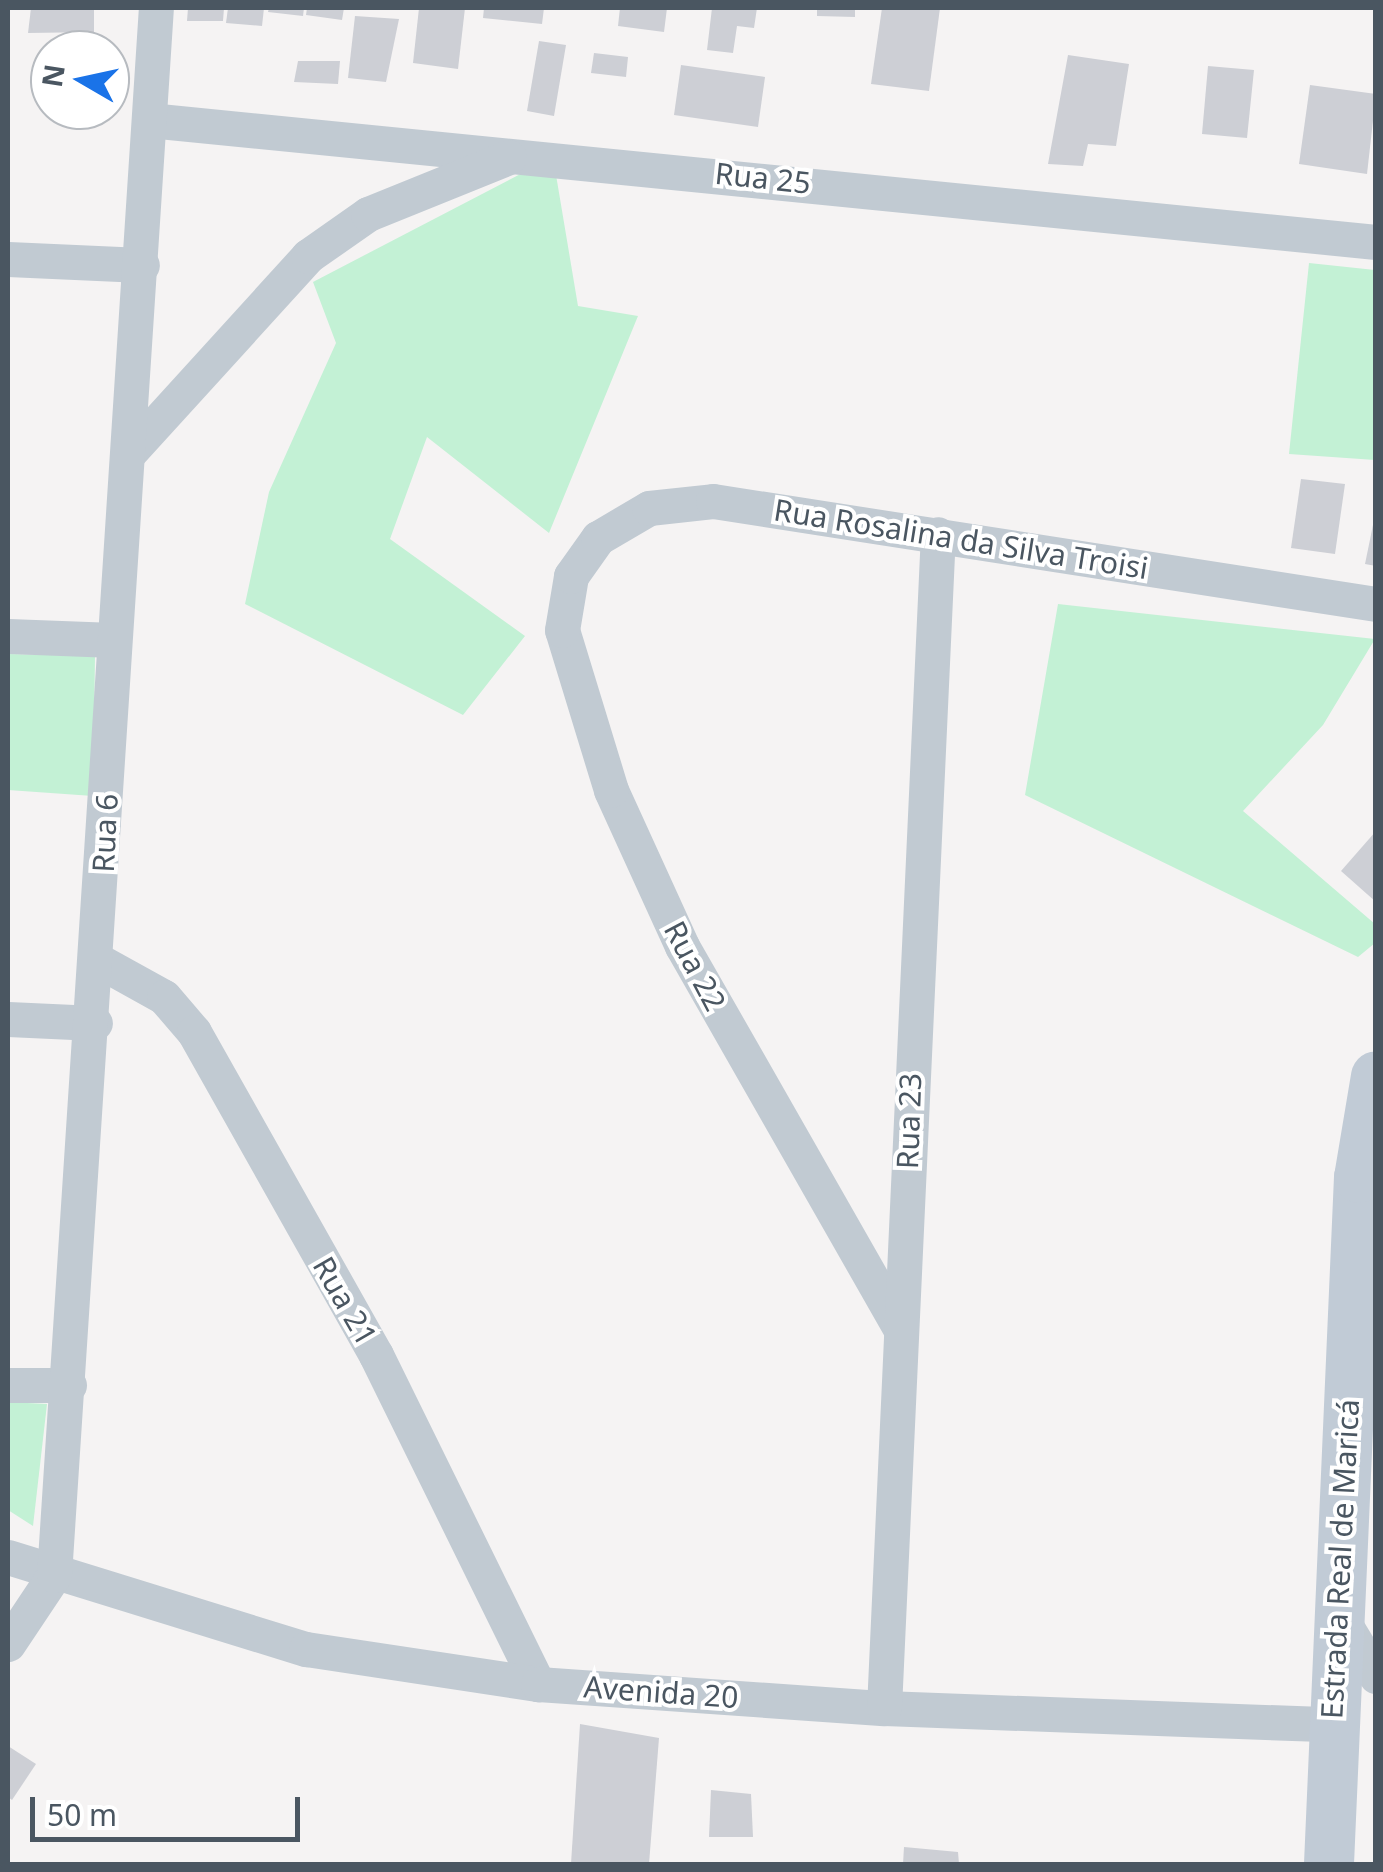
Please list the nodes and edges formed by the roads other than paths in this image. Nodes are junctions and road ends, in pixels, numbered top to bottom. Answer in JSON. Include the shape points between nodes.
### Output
{"nodes":[{"id":1,"x":156,"y":8,"type":"edge"},
{"id":2,"x":150,"y":120,"type":"junction"},
{"id":3,"x":520,"y":153,"type":"junction"},
{"id":4,"x":1376,"y":242,"type":"edge"},
{"id":5,"x":8,"y":259,"type":"edge"},
{"id":6,"x":142,"y":265,"type":"junction"},
{"id":7,"x":128,"y":454,"type":"junction"},
{"id":8,"x":938,"y":534,"type":"junction"},
{"id":9,"x":571,"y":576,"type":"joint"},
{"id":10,"x":1376,"y":604,"type":"edge"},
{"id":11,"x":8,"y":636,"type":"edge"},
{"id":12,"x":114,"y":640,"type":"junction"},
{"id":13,"x":99,"y":960,"type":"junction"},
{"id":14,"x":8,"y":1019,"type":"edge"},
{"id":15,"x":95,"y":1023,"type":"junction"},
{"id":16,"x":1376,"y":1076,"type":"edge"},
{"id":17,"x":901,"y":1330,"type":"junction"},
{"id":18,"x":8,"y":1384,"type":"edge"},
{"id":19,"x":69,"y":1385,"type":"junction"},
{"id":20,"x":8,"y":1557,"type":"edge"},
{"id":21,"x":54,"y":1575,"type":"junction"},
{"id":22,"x":1338,"y":1612,"type":"junction"},
{"id":23,"x":8,"y":1644,"type":"edge"},
{"id":24,"x":1376,"y":1676,"type":"edge"},
{"id":25,"x":538,"y":1684,"type":"junction"},
{"id":26,"x":884,"y":1708,"type":"junction"},
{"id":27,"x":1330,"y":1724,"type":"junction"},
{"id":28,"x":1329,"y":1864,"type":"edge"}],
"edges":[{"from":1,"to":2,"type":"street","name":"Rua 6"},
{"from":2,"to":3,"type":"street","name":"Rua 25"},
{"from":2,"to":6,"type":"street","name":"Rua 6"},
{"from":3,"to":4,"type":"street","name":"Rua 25"},
{"from":3,"to":7,"type":"street","via":[[368,214],[308,256]]},
{"from":5,"to":6,"type":"street"},
{"from":6,"to":7,"type":"street","name":"Rua 6"},
{"from":7,"to":12,"type":"street","name":"Rua 6"},
{"from":8,"to":9,"type":"street","name":"Rua Rosalina da Silva Troisi","via":[[713,502],[649,508],[598,538]]},
{"from":8,"to":10,"type":"street","name":"Rua Rosalina da Silva Troisi"},
{"from":8,"to":17,"type":"street","name":"Rua 23"},
{"from":9,"to":17,"type":"street","name":"Rua 22","via":[[562,630],[611,790],[682,946]]},
{"from":11,"to":12,"type":"street"},
{"from":12,"to":13,"type":"street","name":"Rua 6"},
{"from":13,"to":15,"type":"street","name":"Rua 6"},
{"from":13,"to":25,"type":"street","name":"Rua 21","via":[[164,997],[194,1032],[376,1356]]},
{"from":14,"to":15,"type":"street"},
{"from":15,"to":19,"type":"street","name":"Rua 6"},
{"from":16,"to":22,"type":"main road","name":"Estrada Real de Maricá","via":[[1359,1178]]},
{"from":17,"to":26,"type":"street","name":"Rua 23"},
{"from":18,"to":19,"type":"street"},
{"from":19,"to":21,"type":"street","name":"Rua 6"},
{"from":20,"to":21,"type":"street","name":"Avenida 20"},
{"from":21,"to":23,"type":"street","name":"Rua 6"},
{"from":21,"to":25,"type":"street","name":"Avenida 20","via":[[306,1649]]},
{"from":22,"to":24,"type":"street"},
{"from":22,"to":27,"type":"main road","name":"Estrada Real de Maricá"},
{"from":25,"to":26,"type":"street","name":"Avenida 20"},
{"from":26,"to":27,"type":"street","name":"Avenida 20"},
{"from":27,"to":28,"type":"main road","name":"Estrada Real de Maricá"}]}
